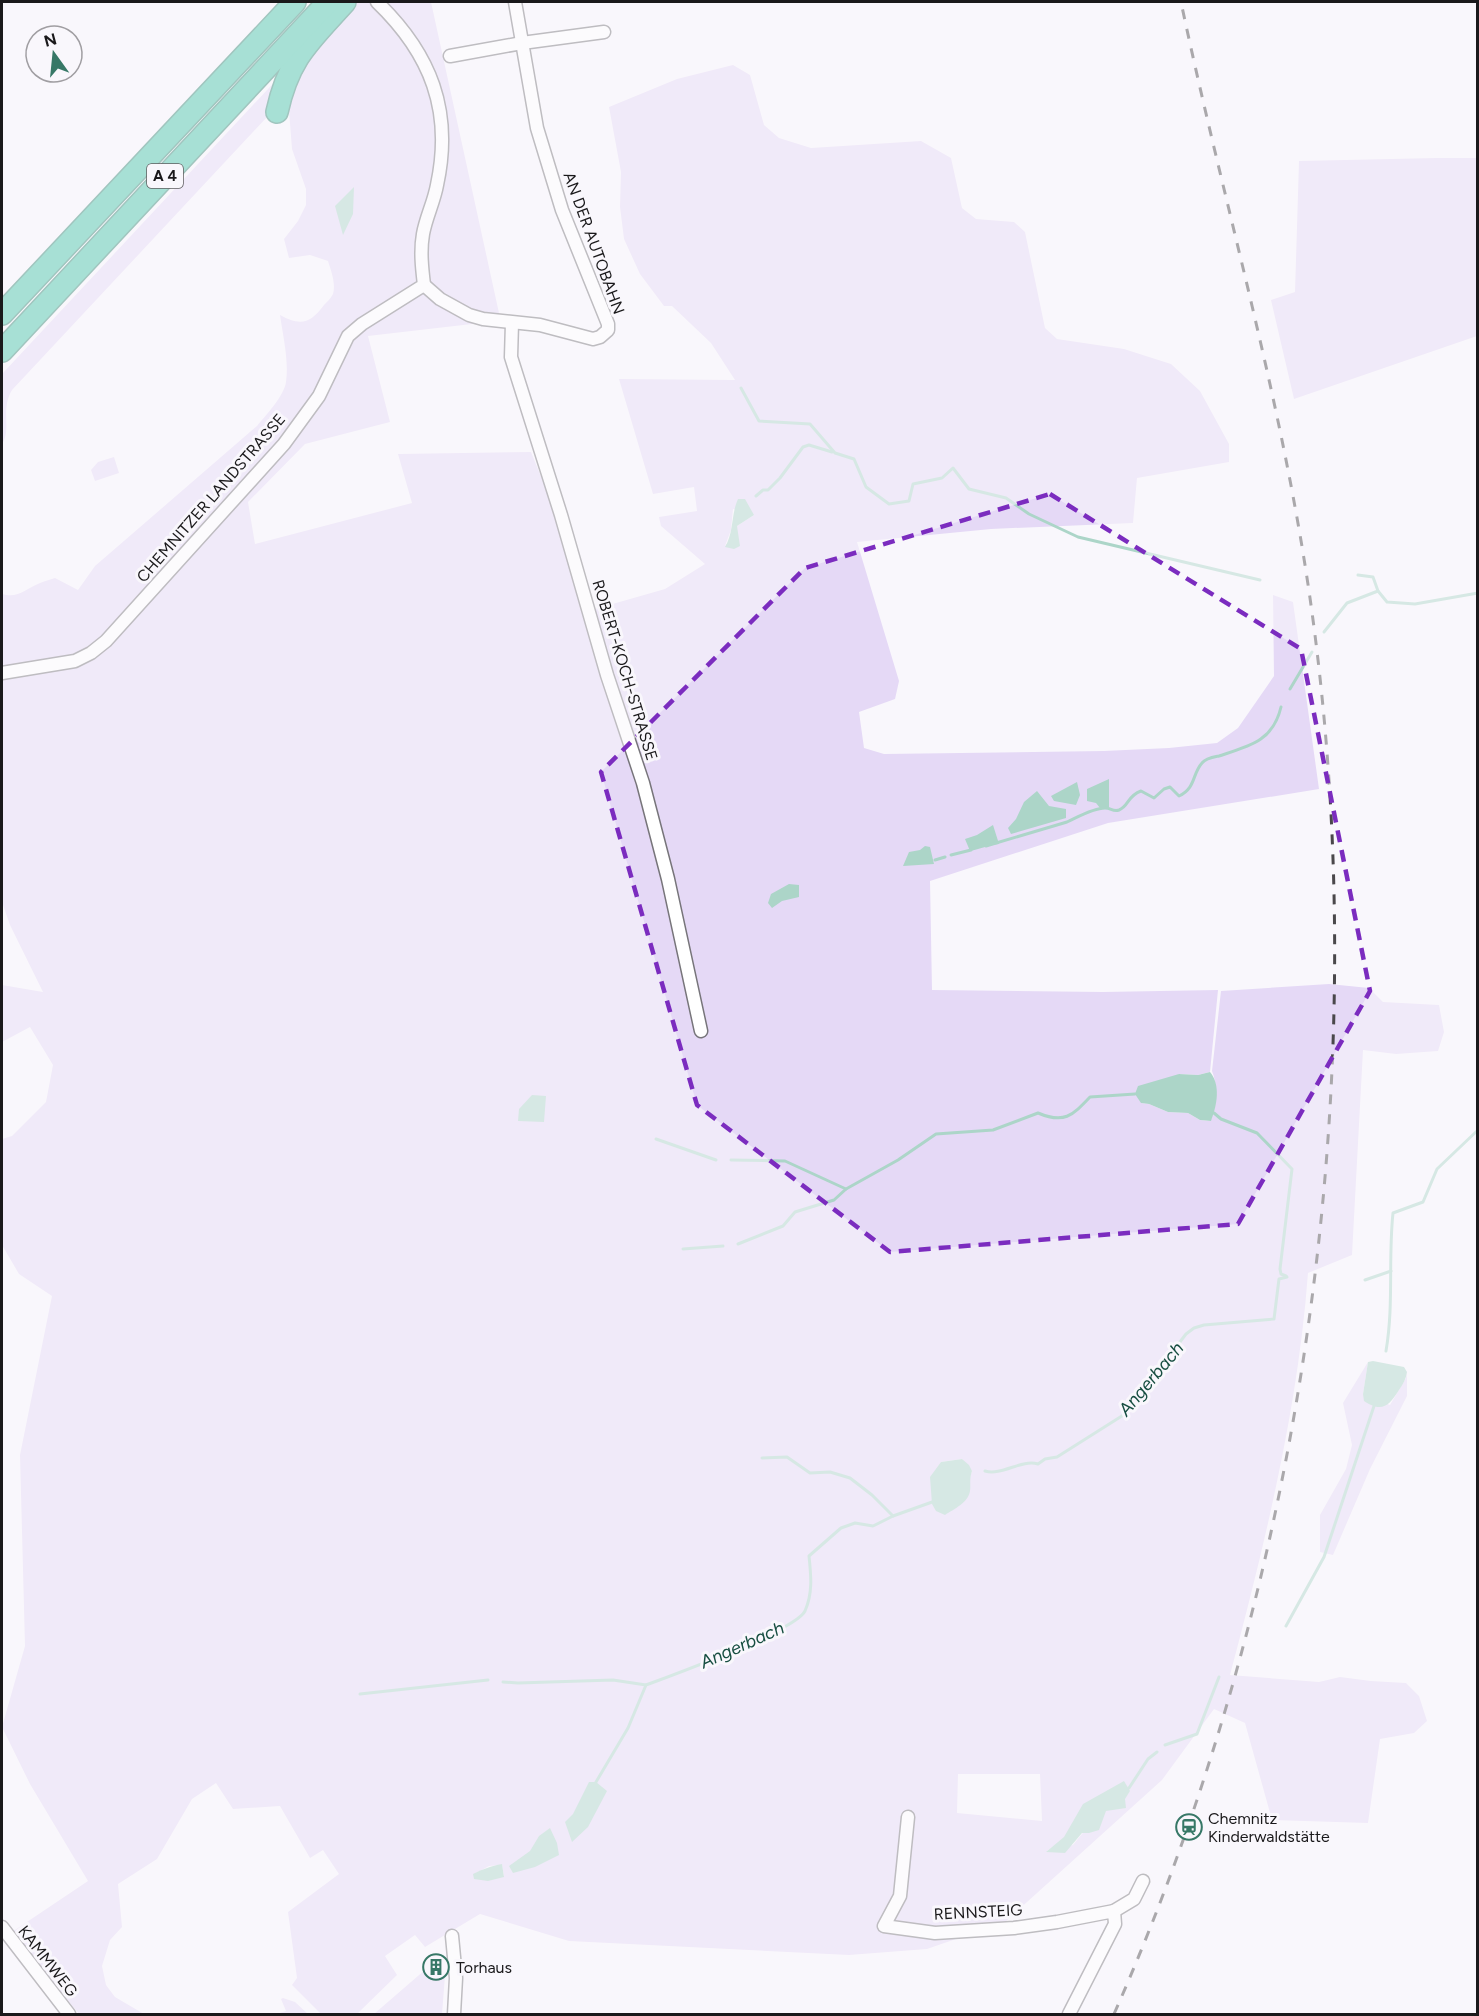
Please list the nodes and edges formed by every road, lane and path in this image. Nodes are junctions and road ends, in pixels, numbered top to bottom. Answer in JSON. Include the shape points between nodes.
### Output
{"nodes":[{"id":1,"x":295,"y":2,"type":"edge"},
{"id":2,"x":328,"y":2,"type":"edge"},
{"id":3,"x":345,"y":2,"type":"edge"},
{"id":4,"x":378,"y":2,"type":"edge"},
{"id":5,"x":516,"y":2,"type":"edge"},
{"id":6,"x":604,"y":32,"type":"dead end"},
{"id":7,"x":522,"y":43,"type":"junction"},
{"id":8,"x":450,"y":56,"type":"dead end"},
{"id":9,"x":277,"y":111,"type":"dead end"},
{"id":10,"x":424,"y":285,"type":"junction"},
{"id":11,"x":2,"y":314,"type":"edge"},
{"id":12,"x":512,"y":322,"type":"junction"},
{"id":13,"x":2,"y":351,"type":"edge"},
{"id":14,"x":2,"y":673,"type":"edge"},
{"id":15,"x":701,"y":1031,"type":"dead end"},
{"id":16,"x":908,"y":1817,"type":"dead end"},
{"id":17,"x":1143,"y":1881,"type":"dead end"},
{"id":18,"x":1114,"y":1911,"type":"junction"},
{"id":19,"x":2,"y":1927,"type":"edge"},
{"id":20,"x":452,"y":1936,"type":"dead end"},
{"id":21,"x":69,"y":2014,"type":"edge"},
{"id":22,"x":454,"y":2014,"type":"edge"},
{"id":23,"x":1069,"y":2014,"type":"edge"}],
"edges":[{"from":1,"to":11,"type":"highway","number":"A 4"},
{"from":2,"to":13,"type":"highway","number":"A 4"},
{"from":3,"to":9,"type":"highway","via":[[300,52],[286,78]]},
{"from":4,"to":10,"type":"street","via":[[411,40],[438,96],[444,136],[437,185],[423,234]]},
{"from":5,"to":7,"type":"street","name":"AN DER AUTOBAHN"},
{"from":6,"to":7,"type":"street"},
{"from":7,"to":8,"type":"street"},
{"from":7,"to":12,"type":"street","name":"AN DER AUTOBAHN","via":[[537,128],[562,210],[608,330],[593,339]]},
{"from":10,"to":12,"type":"street","name":"AN DER AUTOBAHN","via":[[469,315]]},
{"from":10,"to":14,"type":"street","name":"CHEMNITZER LANDSTRASSE","via":[[348,336],[318,396],[284,444],[106,641],[75,661]]},
{"from":12,"to":15,"type":"street","name":"ROBERT-KOCH-STRASSE","via":[[511,357],[643,783]]},
{"from":16,"to":18,"type":"street","name":"RENNSTEIG","via":[[900,1896],[884,1926],[935,1933],[1014,1928]]},
{"from":17,"to":18,"type":"street","name":"RENNSTEIG","via":[[1134,1899]]},
{"from":18,"to":23,"type":"street","via":[[1115,1924]]},
{"from":19,"to":21,"type":"street","name":"KAMMWEG"},
{"from":20,"to":22,"type":"street"}]}
